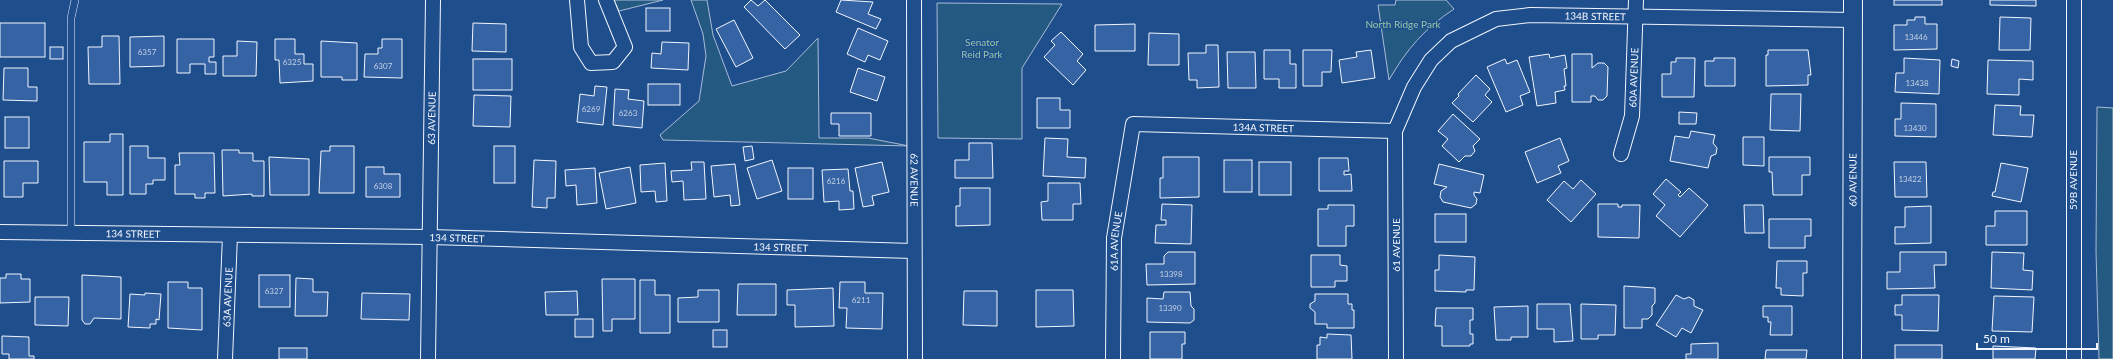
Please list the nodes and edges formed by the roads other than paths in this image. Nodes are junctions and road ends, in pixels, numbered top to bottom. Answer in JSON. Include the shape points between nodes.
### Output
{"nodes":[{"id":1,"x":75,"y":0,"type":"edge"},
{"id":2,"x":433,"y":0,"type":"edge"},
{"id":3,"x":577,"y":0,"type":"edge"},
{"id":4,"x":606,"y":0,"type":"edge"},
{"id":5,"x":914,"y":0,"type":"edge"},
{"id":6,"x":1636,"y":0,"type":"edge"},
{"id":7,"x":1853,"y":0,"type":"edge"},
{"id":8,"x":2074,"y":0,"type":"edge"},
{"id":9,"x":1636,"y":16,"type":"junction"},
{"id":10,"x":1853,"y":20,"type":"junction"},
{"id":11,"x":1133,"y":124,"type":"joint"},
{"id":12,"x":1395,"y":131,"type":"junction"},
{"id":13,"x":1621,"y":154,"type":"dead end"},
{"id":14,"x":0,"y":232,"type":"edge"},
{"id":15,"x":71,"y":232,"type":"junction"},
{"id":16,"x":230,"y":235,"type":"junction"},
{"id":17,"x":430,"y":237,"type":"junction"},
{"id":18,"x":913,"y":251,"type":"junction"},
{"id":19,"x":225,"y":359,"type":"edge"},
{"id":20,"x":428,"y":359,"type":"edge"},
{"id":21,"x":915,"y":359,"type":"edge"},
{"id":22,"x":1113,"y":359,"type":"edge"},
{"id":23,"x":1396,"y":359,"type":"edge"},
{"id":24,"x":1852,"y":359,"type":"edge"},
{"id":25,"x":2074,"y":359,"type":"edge"}],
"edges":[{"from":1,"to":15,"type":"lane","via":[[70,18]]},
{"from":2,"to":17,"type":"street","name":"63 AVENUE"},
{"from":3,"to":4,"type":"street","via":[[581,47],[591,63],[613,62],[625,47]]},
{"from":5,"to":18,"type":"street","name":"62 AVENUE"},
{"from":6,"to":9,"type":"street","name":"60A AVENUE"},
{"from":7,"to":10,"type":"street","name":"60 AVENUE"},
{"from":8,"to":25,"type":"street","name":"59B AVENUE"},
{"from":9,"to":10,"type":"street","name":"134B STREET"},
{"from":9,"to":12,"type":"street","name":"134B STREET","via":[[1530,16],[1496,19],[1451,41],[1431,60],[1414,87]]},
{"from":9,"to":13,"type":"street","name":"60A AVENUE","via":[[1632,116]]},
{"from":10,"to":24,"type":"street","name":"60 AVENUE"},
{"from":11,"to":12,"type":"street","name":"134A STREET"},
{"from":11,"to":22,"type":"street","name":"61A AVENUE","via":[[1114,238]]},
{"from":12,"to":23,"type":"street","name":"61 AVENUE"},
{"from":14,"to":15,"type":"street","name":"134 STREET"},
{"from":15,"to":16,"type":"street","name":"134 STREET"},
{"from":16,"to":17,"type":"street","name":"134 STREET"},
{"from":16,"to":19,"type":"street","name":"63A AVENUE"},
{"from":17,"to":18,"type":"street","name":"134 STREET"},
{"from":17,"to":20,"type":"street","name":"63 AVENUE"},
{"from":18,"to":21,"type":"street","name":"62 AVENUE"}]}
